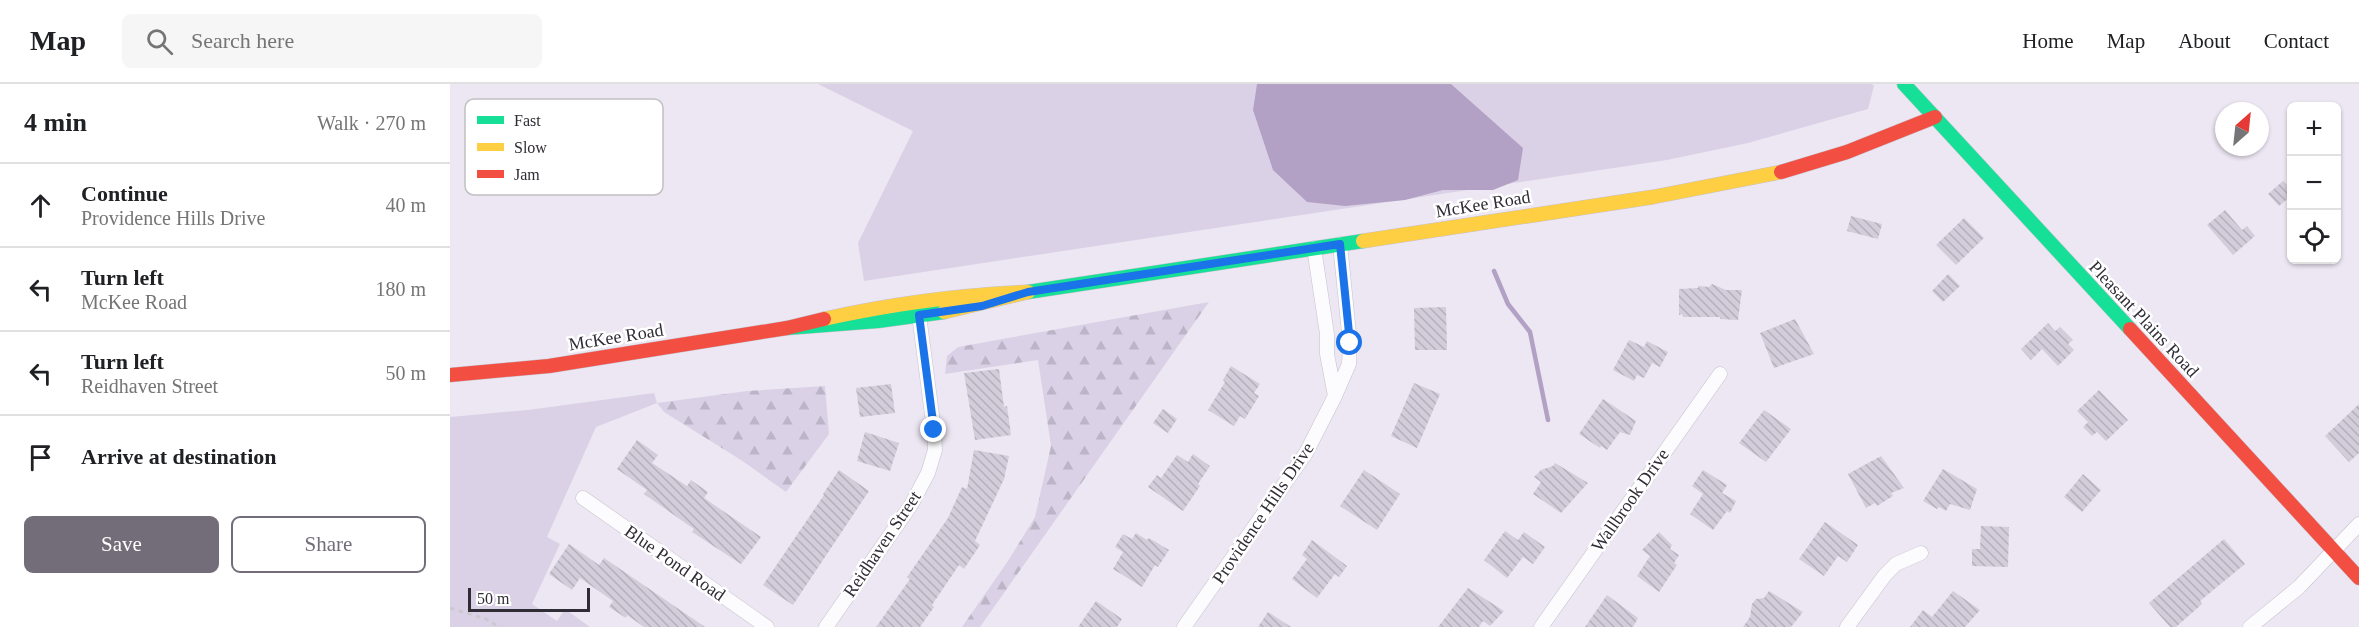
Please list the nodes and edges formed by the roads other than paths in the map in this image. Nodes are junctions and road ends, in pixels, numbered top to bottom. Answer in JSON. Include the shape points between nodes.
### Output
{"nodes":[{"id":1,"x":1904,"y":84,"type":"edge"},
{"id":2,"x":1935,"y":117,"type":"junction"},
{"id":3,"x":1340,"y":244,"type":"junction"},
{"id":4,"x":1314,"y":248,"type":"junction"},
{"id":5,"x":1028,"y":292,"type":"junction"},
{"id":6,"x":919,"y":315,"type":"junction"},
{"id":7,"x":787,"y":328,"type":"junction"},
{"id":8,"x":1720,"y":374,"type":"dead end"},
{"id":9,"x":450,"y":375,"type":"edge"},
{"id":10,"x":1335,"y":396,"type":"junction"},
{"id":11,"x":583,"y":498,"type":"dead end"},
{"id":12,"x":2359,"y":524,"type":"edge"},
{"id":13,"x":2333,"y":551,"type":"junction"},
{"id":14,"x":1921,"y":552,"type":"dead end"},
{"id":15,"x":2359,"y":578,"type":"edge"},
{"id":16,"x":767,"y":627,"type":"edge"},
{"id":17,"x":826,"y":627,"type":"edge"},
{"id":18,"x":1184,"y":627,"type":"edge"},
{"id":19,"x":1541,"y":627,"type":"edge"},
{"id":20,"x":1847,"y":627,"type":"edge"},
{"id":21,"x":2250,"y":627,"type":"edge"}],
"edges":[{"from":1,"to":2,"type":"street","name":"Pleasant Plains Road"},
{"from":2,"to":3,"type":"street","name":"McKee Road","via":[[1886,139],[1792,170],[1653,197]]},
{"from":2,"to":13,"type":"street","name":"Pleasant Plains Road"},
{"from":3,"to":4,"type":"street","name":"McKee Road"},
{"from":3,"to":10,"type":"street","name":"Providence Hills Drive","via":[[1350,343],[1349,364]]},
{"from":4,"to":5,"type":"street","name":"McKee Road"},
{"from":4,"to":10,"type":"street"},
{"from":5,"to":6,"type":"street","name":"McKee Road","via":[[982,306]]},
{"from":5,"to":7,"type":"street","name":"McKee Road","via":[[979,294],[852,313]]},
{"from":6,"to":7,"type":"street","name":"McKee Road","via":[[854,325]]},
{"from":6,"to":17,"type":"street","name":"Reidhaven Street","via":[[935,450],[911,506]]},
{"from":7,"to":9,"type":"street","name":"McKee Road","via":[[549,366]]},
{"from":8,"to":19,"type":"street","name":"Wallbrook Drive"},
{"from":10,"to":18,"type":"street","name":"Providence Hills Drive","via":[[1306,453]]},
{"from":11,"to":16,"type":"street","name":"Blue Pond Road"},
{"from":12,"to":13,"type":"street"},
{"from":13,"to":15,"type":"street","name":"Pleasant Plains Road"},
{"from":13,"to":21,"type":"street","via":[[2299,587]]},
{"from":14,"to":20,"type":"street","via":[[1896,564],[1885,575]]}]}
